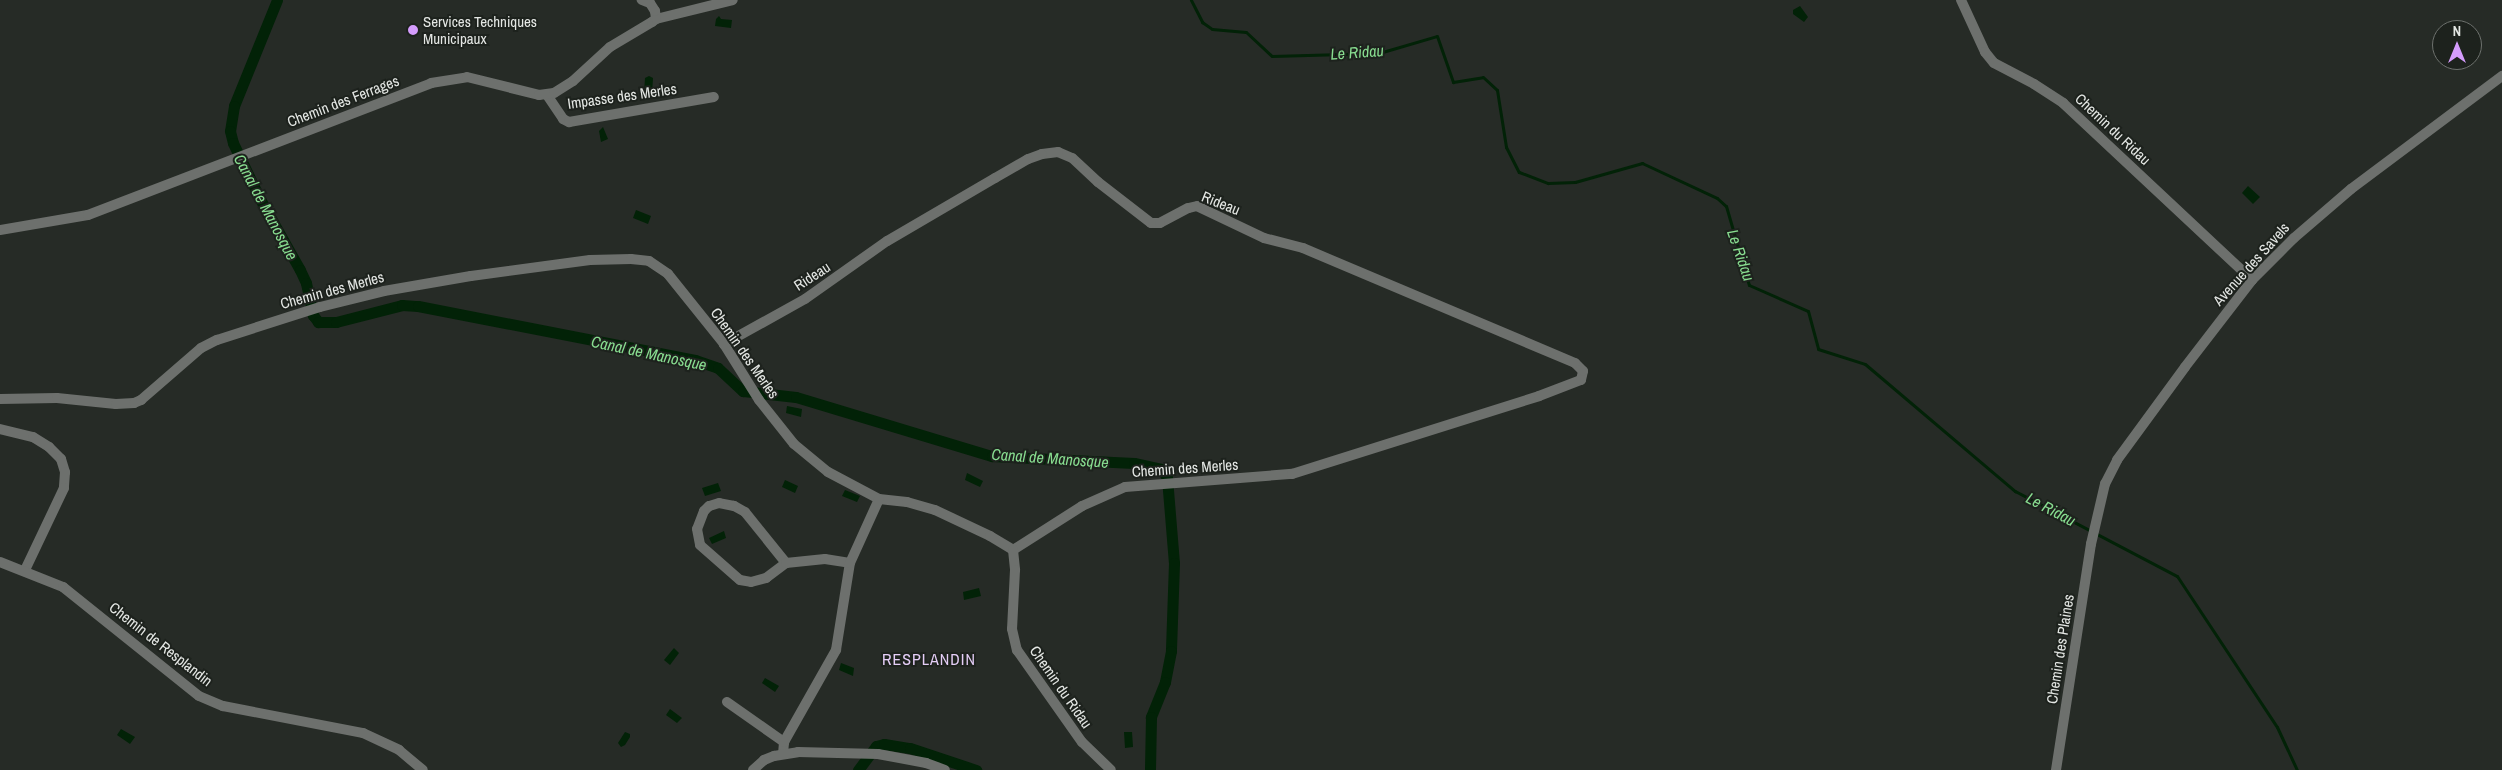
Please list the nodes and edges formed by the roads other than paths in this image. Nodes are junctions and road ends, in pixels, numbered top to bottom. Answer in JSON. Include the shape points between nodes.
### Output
{"nodes":[{"id":1,"x":642,"y":0,"type":"edge"},
{"id":2,"x":733,"y":0,"type":"edge"},
{"id":3,"x":1961,"y":0,"type":"edge"},
{"id":4,"x":656,"y":19,"type":"junction"},
{"id":5,"x":2502,"y":76,"type":"edge"},
{"id":6,"x":547,"y":95,"type":"junction"},
{"id":7,"x":714,"y":97,"type":"dead end"},
{"id":8,"x":0,"y":230,"type":"edge"},
{"id":9,"x":2252,"y":280,"type":"junction"},
{"id":10,"x":724,"y":344,"type":"junction"},
{"id":11,"x":0,"y":400,"type":"edge"},
{"id":12,"x":1452,"y":424,"type":"joint"},
{"id":13,"x":1,"y":429,"type":"edge"},
{"id":14,"x":879,"y":499,"type":"junction"},
{"id":15,"x":2094,"y":532,"type":"joint"},
{"id":16,"x":1014,"y":550,"type":"junction"},
{"id":17,"x":0,"y":562,"type":"edge"},
{"id":18,"x":786,"y":563,"type":"junction"},
{"id":19,"x":850,"y":563,"type":"junction"},
{"id":20,"x":25,"y":570,"type":"junction"},
{"id":21,"x":727,"y":702,"type":"dead end"},
{"id":22,"x":784,"y":742,"type":"junction"},
{"id":23,"x":783,"y":754,"type":"junction"},
{"id":24,"x":422,"y":770,"type":"edge"},
{"id":25,"x":753,"y":770,"type":"edge"},
{"id":26,"x":945,"y":770,"type":"edge"},
{"id":27,"x":1111,"y":770,"type":"edge"},
{"id":28,"x":2056,"y":770,"type":"edge"}],
"edges":[{"from":1,"to":4,"type":"street","via":[[654,7]]},
{"from":2,"to":4,"type":"street"},
{"from":3,"to":9,"type":"street","name":"Chemin du Ridau","via":[[1985,52],[1994,63],[2063,103]]},
{"from":4,"to":6,"type":"street","via":[[610,47],[562,89]]},
{"from":5,"to":9,"type":"street","name":"Avenue des Savels","via":[[2316,217]]},
{"from":6,"to":7,"type":"street","name":"Impasse des Merles","via":[[563,119],[569,122]]},
{"from":6,"to":8,"type":"street","name":"Chemin des Ferrages","via":[[476,78],[449,78],[88,215]]},
{"from":9,"to":15,"type":"street","name":"Avenue des Savels","via":[[2117,460],[2105,484]]},
{"from":10,"to":11,"type":"street","name":"Chemin des Merles","via":[[662,268],[649,261],[590,260],[384,291],[302,313],[201,348],[134,403],[57,398]]},
{"from":10,"to":12,"type":"street","name":"Rideau","via":[[805,299],[887,241],[1028,159],[1058,152],[1072,158],[1151,223],[1160,223],[1197,206],[1264,238],[1303,248],[1582,367],[1583,377],[1572,384]]},
{"from":10,"to":14,"type":"street","name":"Chemin des Merles","via":[[759,400],[804,454],[828,472]]},
{"from":12,"to":16,"type":"street","name":"Chemin des Merles","via":[[1281,476],[1130,486],[1082,506]]},
{"from":13,"to":20,"type":"street","via":[[33,437],[49,446],[61,459],[65,472],[64,488]]},
{"from":14,"to":16,"type":"street","name":"Chemin des Merles","via":[[928,507]]},
{"from":14,"to":19,"type":"street"},
{"from":15,"to":28,"type":"street","name":"Chemin des Plaines"},
{"from":16,"to":27,"type":"street","name":"Chemin du Ridau","via":[[1012,629],[1017,650],[1082,742]]},
{"from":17,"to":20,"type":"street","name":"Chemin de Resplandin"},
{"from":18,"to":18,"type":"street","via":[[775,574],[758,581],[745,582],[734,578],[708,555],[697,540],[698,523],[704,511],[719,503],[745,512]]},
{"from":18,"to":19,"type":"street","via":[[825,559]]},
{"from":19,"to":22,"type":"street","via":[[836,650]]},
{"from":20,"to":24,"type":"street","name":"Chemin de Resplandin","via":[[70,592],[199,696],[223,706],[363,733],[399,750]]},
{"from":21,"to":22,"type":"street"},
{"from":22,"to":23,"type":"street"},
{"from":23,"to":25,"type":"street","via":[[764,760]]},
{"from":23,"to":26,"type":"street","via":[[878,754]]}]}
